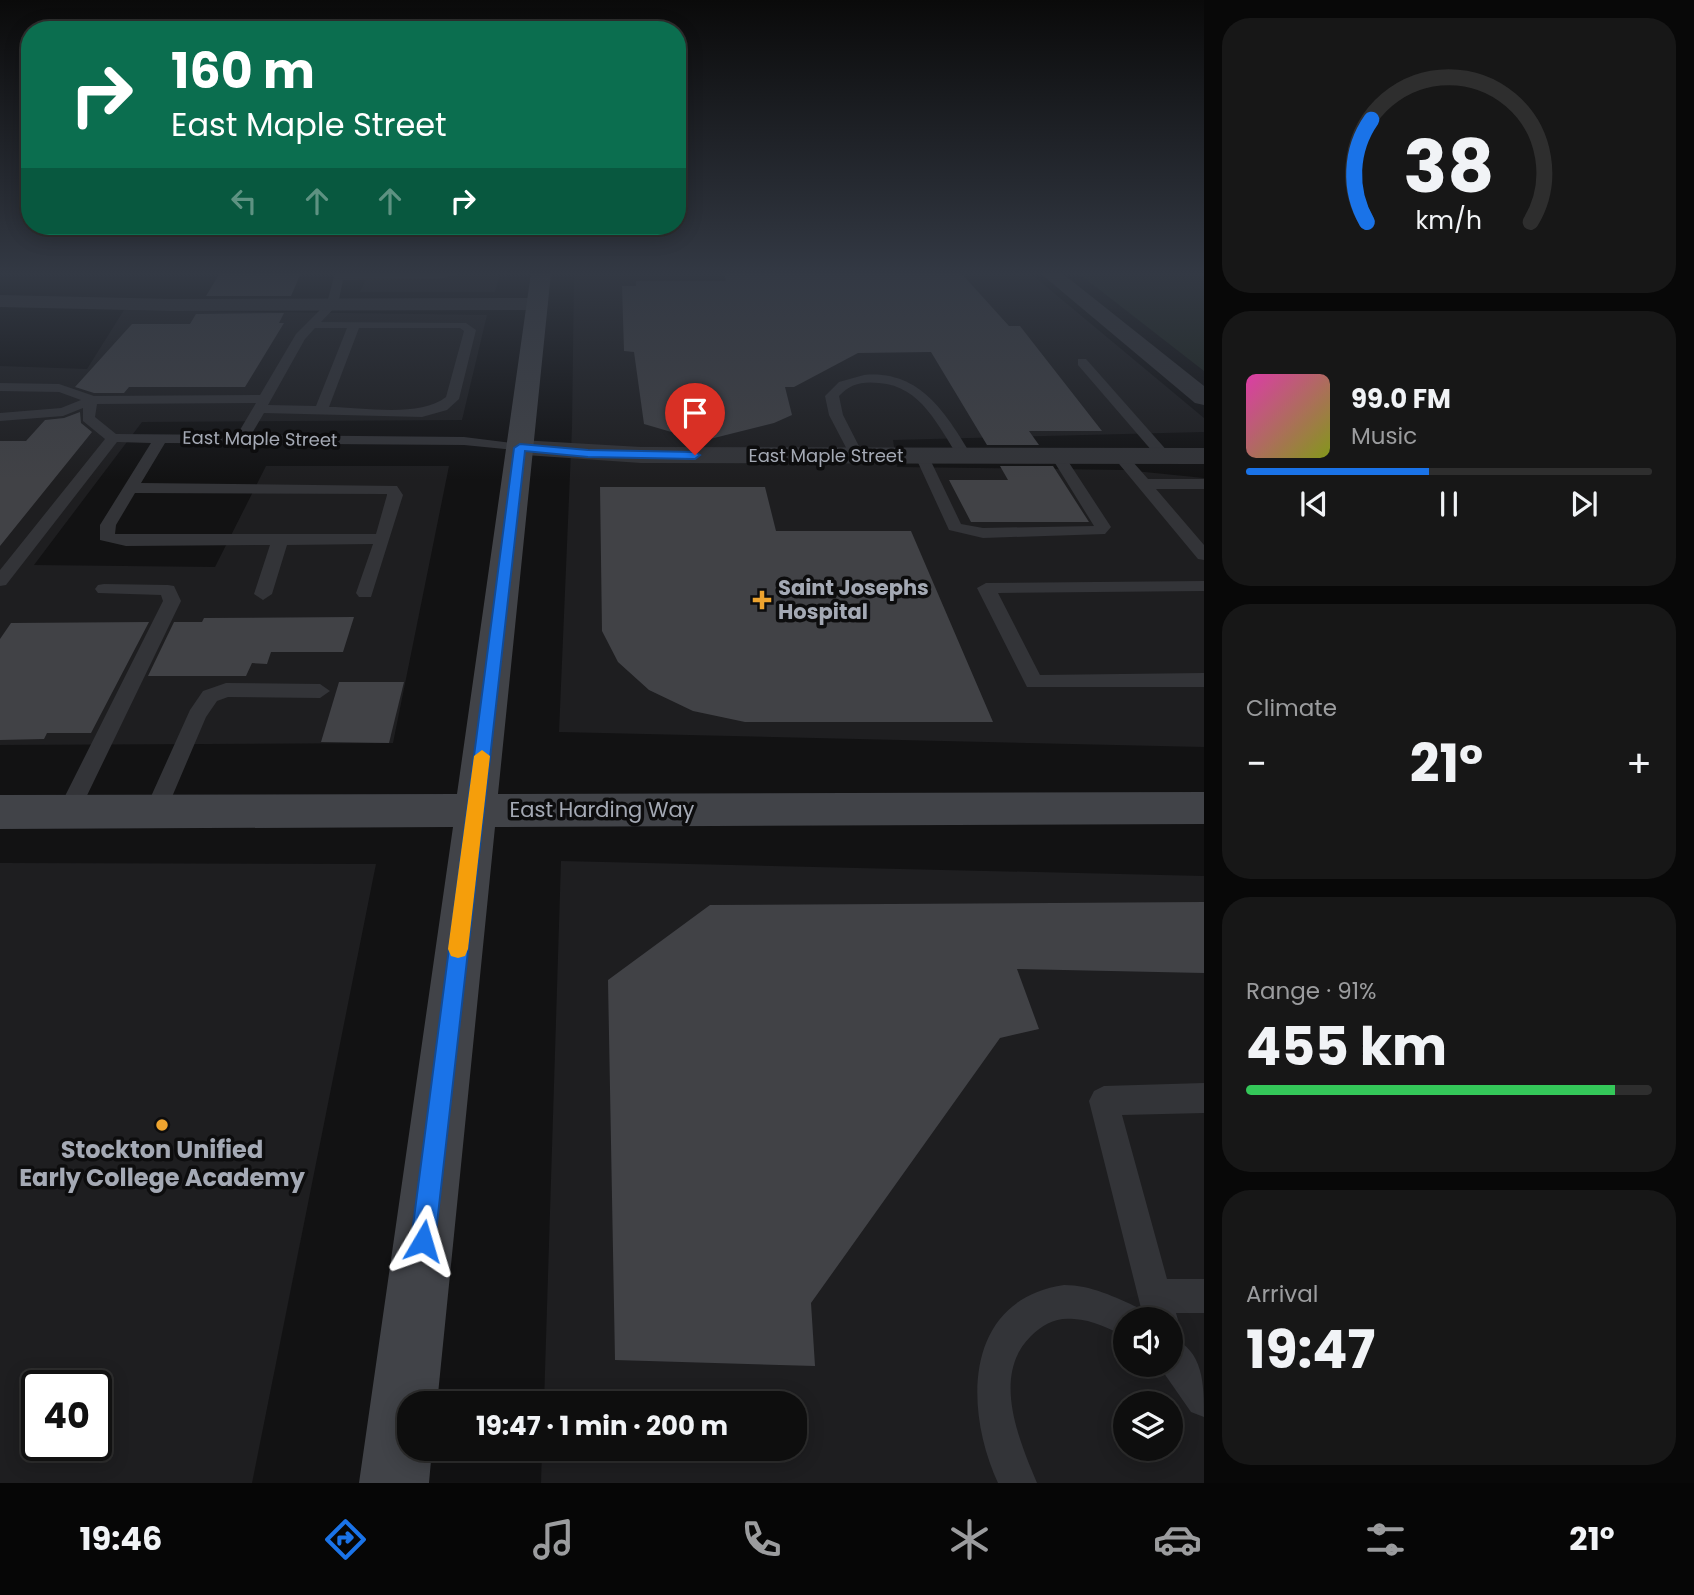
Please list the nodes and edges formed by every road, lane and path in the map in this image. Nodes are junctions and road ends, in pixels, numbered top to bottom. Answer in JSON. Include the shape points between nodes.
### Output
{"nodes":[{"id":1,"x":297,"y":342,"type":"edge"},
{"id":2,"x":348,"y":342,"type":"edge"},
{"id":3,"x":467,"y":342,"type":"edge"},
{"id":4,"x":533,"y":342,"type":"edge"},
{"id":5,"x":1135,"y":342,"type":"edge"},
{"id":6,"x":1082,"y":362,"type":"dead end"},
{"id":7,"x":0,"y":387,"type":"edge"},
{"id":8,"x":1204,"y":398,"type":"edge"},
{"id":9,"x":91,"y":400,"type":"junction"},
{"id":10,"x":262,"y":404,"type":"junction"},
{"id":11,"x":321,"y":411,"type":"junction"},
{"id":12,"x":0,"y":417,"type":"edge"},
{"id":13,"x":113,"y":438,"type":"junction"},
{"id":14,"x":161,"y":438,"type":"junction"},
{"id":15,"x":242,"y":439,"type":"junction"},
{"id":16,"x":520,"y":448,"type":"junction"},
{"id":17,"x":858,"y":456,"type":"junction"},
{"id":18,"x":922,"y":456,"type":"junction"},
{"id":19,"x":965,"y":456,"type":"junction"},
{"id":20,"x":1057,"y":456,"type":"junction"},
{"id":21,"x":1120,"y":456,"type":"junction"},
{"id":22,"x":1164,"y":456,"type":"junction"},
{"id":23,"x":1204,"y":456,"type":"edge"},
{"id":24,"x":1144,"y":484,"type":"junction"},
{"id":25,"x":1204,"y":484,"type":"edge"},
{"id":26,"x":131,"y":488,"type":"junction"},
{"id":27,"x":383,"y":539,"type":"junction"},
{"id":28,"x":280,"y":540,"type":"junction"},
{"id":29,"x":1204,"y":555,"type":"edge"},
{"id":30,"x":6,"y":567,"type":"edge"},
{"id":31,"x":0,"y":581,"type":"edge"},
{"id":32,"x":1204,"y":586,"type":"edge"},
{"id":33,"x":104,"y":589,"type":"dead end"},
{"id":34,"x":365,"y":593,"type":"dead end"},
{"id":35,"x":263,"y":594,"type":"dead end"},
{"id":36,"x":1204,"y":680,"type":"edge"},
{"id":37,"x":320,"y":691,"type":"dead end"},
{"id":38,"x":1204,"y":808,"type":"edge"},
{"id":39,"x":475,"y":811,"type":"junction"},
{"id":40,"x":0,"y":812,"type":"edge"},
{"id":41,"x":68,"y":812,"type":"junction"},
{"id":42,"x":155,"y":812,"type":"junction"},
{"id":43,"x":1204,"y":1098,"type":"edge"},
{"id":44,"x":1204,"y":1296,"type":"edge"},
{"id":45,"x":1158,"y":1307,"type":"edge"},
{"id":46,"x":1162,"y":1307,"type":"edge"},
{"id":47,"x":1113,"y":1314,"type":"edge"},
{"id":48,"x":1183,"y":1370,"type":"edge"},
{"id":49,"x":1204,"y":1399,"type":"edge"},
{"id":50,"x":394,"y":1483,"type":"edge"},
{"id":51,"x":1018,"y":1483,"type":"edge"}],
"edges":[{"from":1,"to":10,"type":"lane"},
{"from":2,"to":11,"type":"lane"},
{"from":3,"to":11,"type":"lane","via":[[452,399],[442,407],[422,413]]},
{"from":4,"to":16,"type":"street"},
{"from":5,"to":8,"type":"street"},
{"from":6,"to":22,"type":"lane"},
{"from":7,"to":9,"type":"lane","via":[[51,387],[78,391]]},
{"from":9,"to":10,"type":"lane"},
{"from":9,"to":12,"type":"lane","via":[[63,412]]},
{"from":9,"to":13,"type":"lane","via":[[88,418]]},
{"from":10,"to":11,"type":"lane"},
{"from":10,"to":15,"type":"lane"},
{"from":13,"to":14,"type":"lane","name":"East Maple Street"},
{"from":13,"to":30,"type":"lane"},
{"from":14,"to":15,"type":"lane","name":"East Maple Street"},
{"from":14,"to":26,"type":"lane"},
{"from":15,"to":16,"type":"lane","name":"East Maple Street","via":[[464,441]]},
{"from":16,"to":17,"type":"street","name":"East Maple Street","via":[[641,455]]},
{"from":16,"to":39,"type":"street"},
{"from":17,"to":18,"type":"street","name":"East Maple Street"},
{"from":17,"to":19,"type":"lane","via":[[836,415],[832,396],[842,384],[882,378],[919,391]]},
{"from":18,"to":19,"type":"street","name":"East Maple Street"},
{"from":18,"to":20,"type":"lane","via":[[955,527],[983,533],[1099,531],[1103,527]]},
{"from":19,"to":20,"type":"street","name":"East Maple Street"},
{"from":20,"to":21,"type":"street","name":"East Maple Street"},
{"from":21,"to":22,"type":"street","name":"East Maple Street"},
{"from":21,"to":24,"type":"lane"},
{"from":22,"to":23,"type":"street","name":"East Maple Street"},
{"from":24,"to":25,"type":"lane"},
{"from":24,"to":29,"type":"lane"},
{"from":26,"to":27,"type":"lane","via":[[392,489],[395,495]]},
{"from":26,"to":28,"type":"lane","via":[[108,525],[106,537],[126,541]]},
{"from":27,"to":28,"type":"lane"},
{"from":27,"to":34,"type":"lane"},
{"from":28,"to":35,"type":"lane"},
{"from":30,"to":31,"type":"lane"},
{"from":32,"to":36,"type":"lane","via":[[986,588],[1034,682]]},
{"from":33,"to":41,"type":"lane","via":[[168,590],[172,601]]},
{"from":37,"to":42,"type":"lane","via":[[226,690],[211,696],[197,715]]},
{"from":38,"to":39,"type":"street","name":"East Harding Way"},
{"from":39,"to":42,"type":"street","name":"East Harding Way"},
{"from":39,"to":50,"type":"street"},
{"from":40,"to":41,"type":"street","name":"East Harding Way"},
{"from":41,"to":42,"type":"street","name":"East Harding Way"},
{"from":43,"to":45,"type":"lane","via":[[1104,1101]]},
{"from":44,"to":46,"type":"lane"},
{"from":47,"to":51,"type":"lane","via":[[1094,1305],[1057,1302],[1026,1314],[1004,1339],[993,1377],[996,1424]]},
{"from":48,"to":49,"type":"lane"}]}
